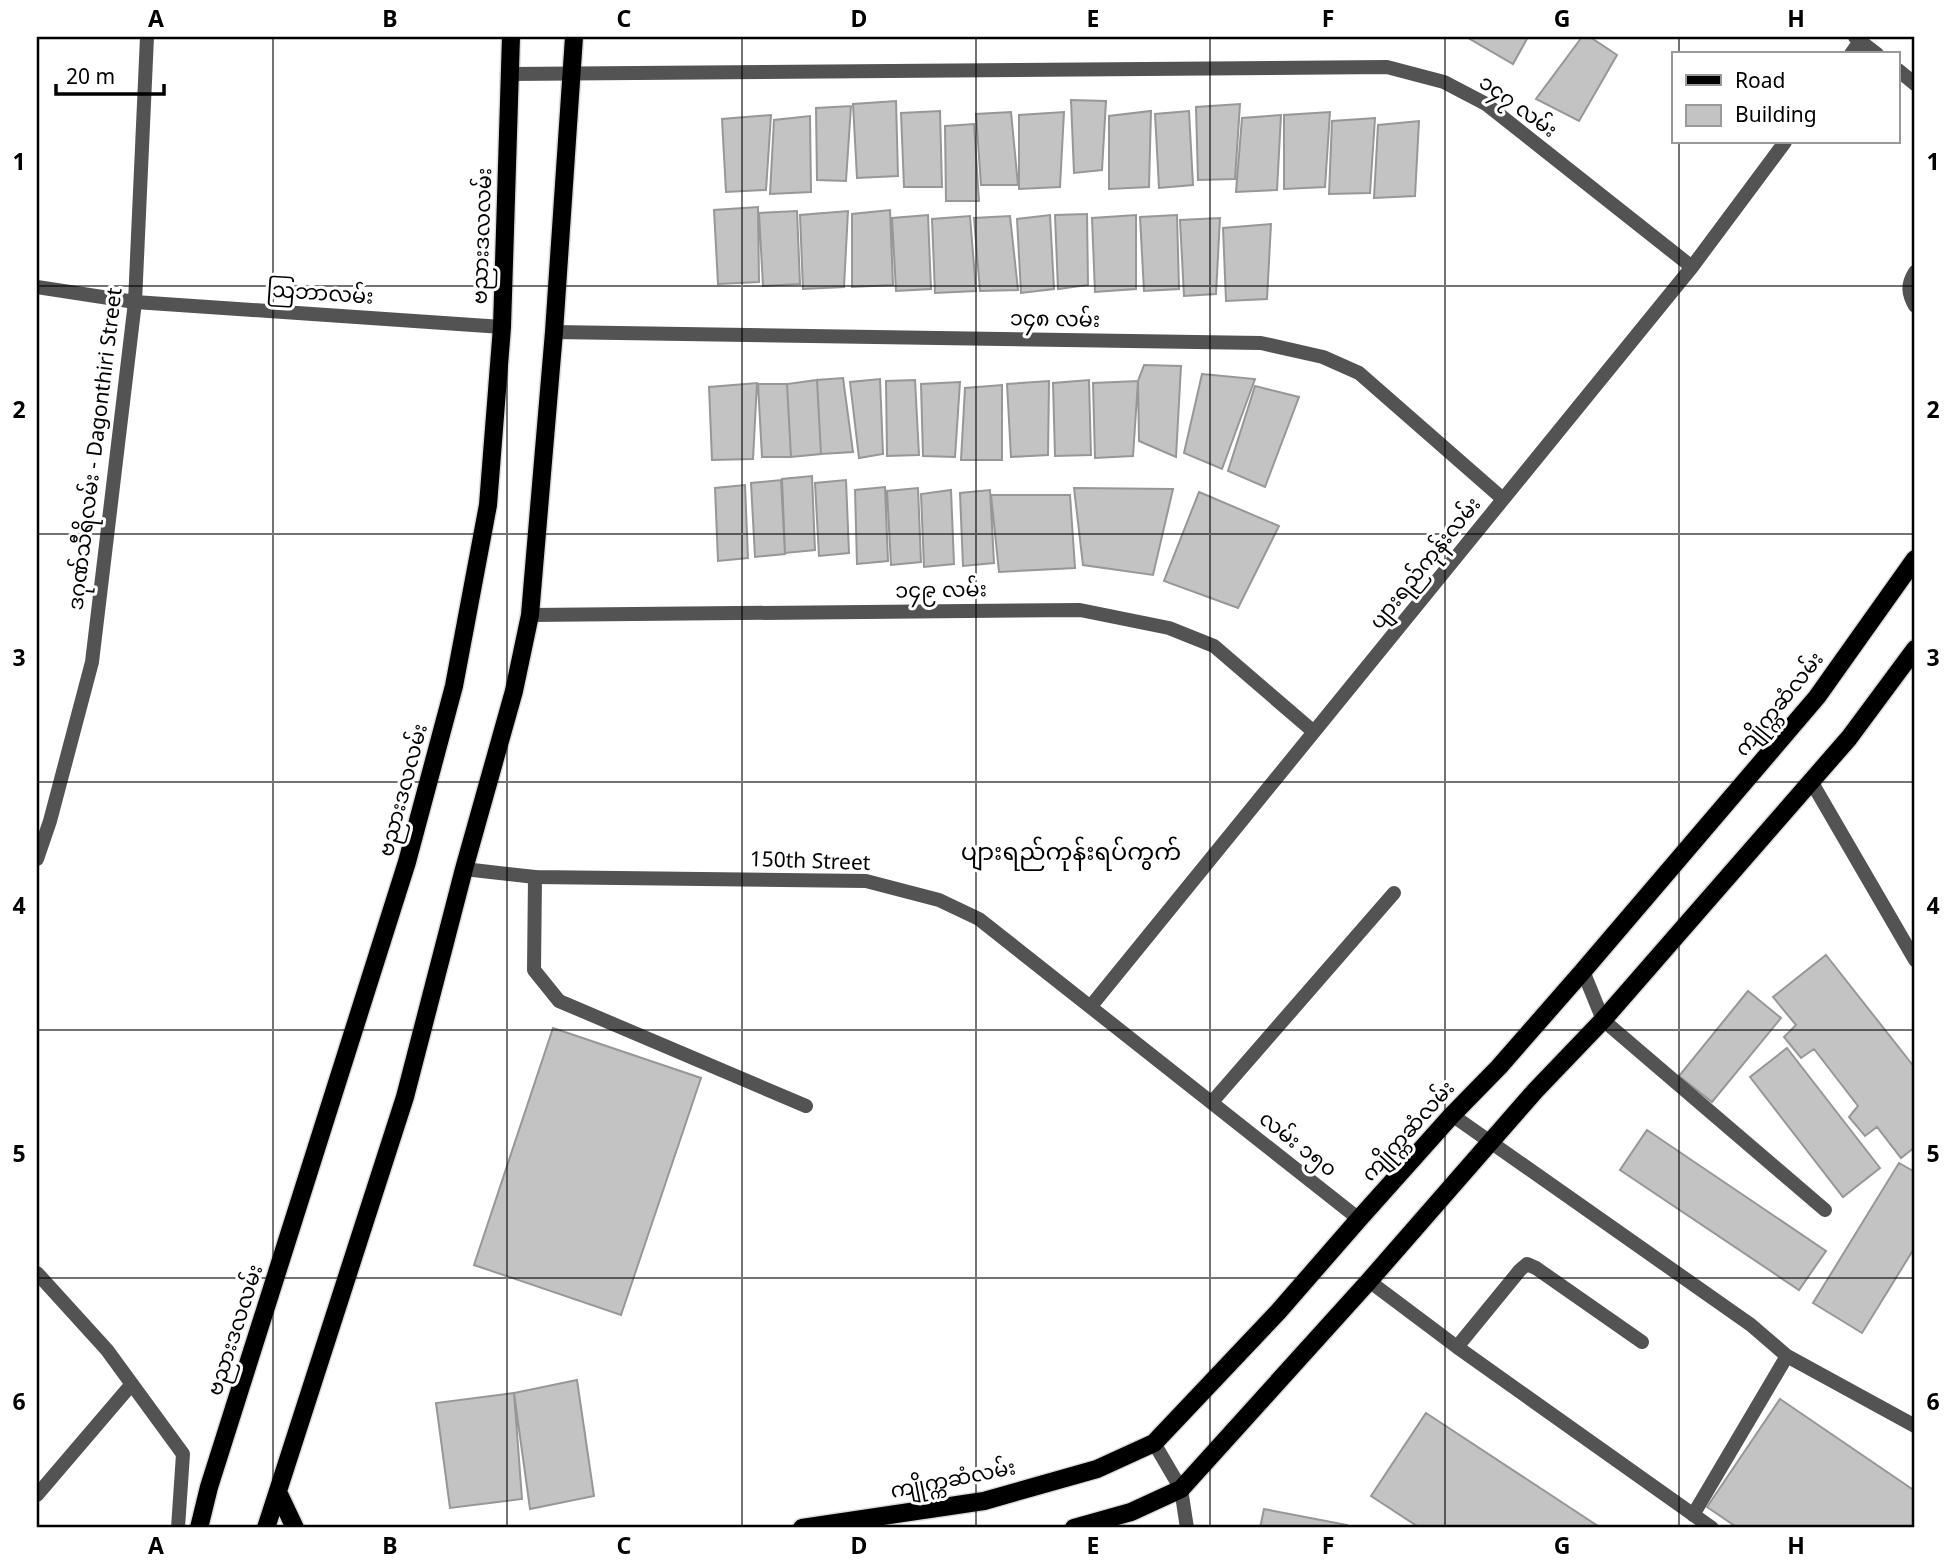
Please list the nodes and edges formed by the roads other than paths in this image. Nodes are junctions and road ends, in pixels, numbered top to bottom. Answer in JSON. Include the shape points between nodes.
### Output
{"nodes":[{"id":1,"x":147,"y":37,"type":"edge"},
{"id":2,"x":511,"y":37,"type":"edge"},
{"id":3,"x":574,"y":37,"type":"edge"},
{"id":4,"x":1858,"y":39,"type":"edge"},
{"id":5,"x":1874,"y":52,"type":"edge"},
{"id":6,"x":1899,"y":71,"type":"edge"},
{"id":7,"x":572,"y":73,"type":"junction"},
{"id":8,"x":509,"y":74,"type":"junction"},
{"id":9,"x":1915,"y":84,"type":"edge"},
{"id":10,"x":1784,"y":144,"type":"edge"},
{"id":11,"x":1692,"y":267,"type":"junction"},
{"id":12,"x":1915,"y":272,"type":"edge"},
{"id":13,"x":37,"y":288,"type":"edge"},
{"id":14,"x":135,"y":302,"type":"junction"},
{"id":15,"x":1915,"y":306,"type":"edge"},
{"id":16,"x":502,"y":327,"type":"junction"},
{"id":17,"x":554,"y":332,"type":"junction"},
{"id":18,"x":1503,"y":499,"type":"junction"},
{"id":19,"x":1915,"y":559,"type":"edge"},
{"id":20,"x":530,"y":615,"type":"junction"},
{"id":21,"x":1915,"y":649,"type":"edge"},
{"id":22,"x":1314,"y":733,"type":"junction"},
{"id":23,"x":1811,"y":782,"type":"junction"},
{"id":24,"x":37,"y":859,"type":"edge"},
{"id":25,"x":464,"y":869,"type":"junction"},
{"id":26,"x":535,"y":877,"type":"junction"},
{"id":27,"x":1394,"y":893,"type":"dead end"},
{"id":28,"x":1915,"y":960,"type":"edge"},
{"id":29,"x":1583,"y":971,"type":"junction"},
{"id":30,"x":1091,"y":1006,"type":"junction"},
{"id":31,"x":1603,"y":1020,"type":"junction"},
{"id":32,"x":1212,"y":1102,"type":"junction"},
{"id":33,"x":806,"y":1106,"type":"dead end"},
{"id":34,"x":1452,"y":1115,"type":"junction"},
{"id":35,"x":1490,"y":1142,"type":"junction"},
{"id":36,"x":1825,"y":1210,"type":"dead end"},
{"id":37,"x":1359,"y":1219,"type":"junction"},
{"id":38,"x":37,"y":1273,"type":"edge"},
{"id":39,"x":1369,"y":1282,"type":"junction"},
{"id":40,"x":1642,"y":1342,"type":"dead end"},
{"id":41,"x":1457,"y":1347,"type":"junction"},
{"id":42,"x":1787,"y":1356,"type":"junction"},
{"id":43,"x":131,"y":1385,"type":"junction"},
{"id":44,"x":1915,"y":1426,"type":"edge"},
{"id":45,"x":1154,"y":1443,"type":"junction"},
{"id":46,"x":1181,"y":1489,"type":"junction"},
{"id":47,"x":278,"y":1492,"type":"junction"},
{"id":48,"x":37,"y":1495,"type":"edge"},
{"id":49,"x":1693,"y":1515,"type":"junction"},
{"id":50,"x":178,"y":1528,"type":"edge"},
{"id":51,"x":199,"y":1528,"type":"edge"},
{"id":52,"x":266,"y":1528,"type":"edge"},
{"id":53,"x":295,"y":1528,"type":"edge"},
{"id":54,"x":802,"y":1528,"type":"edge"},
{"id":55,"x":1074,"y":1528,"type":"edge"},
{"id":56,"x":1187,"y":1528,"type":"edge"},
{"id":57,"x":1712,"y":1528,"type":"edge"}],
"edges":[{"from":1,"to":14,"type":"street","name":"ဒဂုဏ်သီရိလမ်း - Dagonthiri Street"},
{"from":2,"to":8,"type":"main road","name":"ဗညားဒလလမ်း"},
{"from":3,"to":7,"type":"main road"},
{"from":4,"to":5,"type":"street"},
{"from":6,"to":9,"type":"street"},
{"from":7,"to":8,"type":"street","name":"၁၄၇ လမ်း"},
{"from":7,"to":11,"type":"street","name":"၁၄၇ လမ်း","via":[[1387,67],[1444,82],[1486,104]]},
{"from":7,"to":17,"type":"main road"},
{"from":8,"to":16,"type":"main road","name":"ဗညားဒလလမ်း"},
{"from":10,"to":11,"type":"street","name":"ပျားရည်ကုန်းလမ်း"},
{"from":11,"to":18,"type":"street","name":"ပျားရည်ကုန်းလမ်း"},
{"from":12,"to":15,"type":"street","via":[[1909,296]]},
{"from":13,"to":14,"type":"street","name":"ဩဘာလမ်း"},
{"from":14,"to":16,"type":"street","name":"ဩဘာလမ်း"},
{"from":14,"to":24,"type":"street","name":"ဒဂုဏ်သီရိလမ်း - Dagonthiri Street","via":[[92,662]]},
{"from":16,"to":51,"type":"main road","name":"ဗညားဒလလမ်း","via":[[488,505],[454,686],[407,862]]},
{"from":17,"to":18,"type":"street","name":"၁၄၈ လမ်း","via":[[1261,343],[1323,358],[1359,373]]},
{"from":17,"to":20,"type":"main road"},
{"from":18,"to":22,"type":"street","name":"ပျားရည်ကုန်းလမ်း"},
{"from":19,"to":29,"type":"main road","name":"ကျိုက္ကဆံလမ်း","via":[[1817,698]]},
{"from":20,"to":22,"type":"street","name":"၁၄၉ လမ်း","via":[[1080,610],[1169,628],[1214,646]]},
{"from":20,"to":25,"type":"main road","via":[[514,691]]},
{"from":21,"to":23,"type":"main road"},
{"from":22,"to":30,"type":"street","name":"ပျားရည်ကုန်းလမ်း"},
{"from":23,"to":28,"type":"street"},
{"from":23,"to":31,"type":"main road"},
{"from":25,"to":26,"type":"street","name":"150th Street"},
{"from":25,"to":47,"type":"main road","via":[[405,1097]]},
{"from":26,"to":30,"type":"street","name":"150th Street","via":[[866,881],[939,900],[979,919]]},
{"from":26,"to":33,"type":"street","via":[[534,970],[559,1001]]},
{"from":27,"to":32,"type":"street"},
{"from":29,"to":31,"type":"street"},
{"from":29,"to":34,"type":"main road","name":"ကျိုက္ကဆံလမ်း"},
{"from":30,"to":32,"type":"street","name":"150th Street"},
{"from":31,"to":35,"type":"main road"},
{"from":31,"to":36,"type":"street"},
{"from":32,"to":37,"type":"street","name":"လမ်း ၁၅၀"},
{"from":34,"to":35,"type":"street"},
{"from":34,"to":37,"type":"main road","name":"ကျိုက္ကဆံလမ်း"},
{"from":35,"to":39,"type":"main road"},
{"from":35,"to":42,"type":"street","via":[[1751,1325]]},
{"from":37,"to":45,"type":"main road","name":"ကျိုက္ကဆံလမ်း"},
{"from":38,"to":43,"type":"street","via":[[107,1350]]},
{"from":39,"to":41,"type":"street"},
{"from":39,"to":46,"type":"main road"},
{"from":40,"to":41,"type":"street","via":[[1527,1264]]},
{"from":41,"to":49,"type":"street"},
{"from":42,"to":44,"type":"street"},
{"from":42,"to":49,"type":"street"},
{"from":43,"to":48,"type":"street"},
{"from":43,"to":50,"type":"street","via":[[183,1454]]},
{"from":45,"to":46,"type":"street"},
{"from":45,"to":54,"type":"main road","name":"ကျိုက္ကဆံလမ်း","via":[[1097,1469],[985,1500]]},
{"from":46,"to":55,"type":"main road","via":[[1131,1513]]},
{"from":46,"to":56,"type":"street"},
{"from":47,"to":52,"type":"main road"},
{"from":47,"to":53,"type":"main road"},
{"from":49,"to":57,"type":"street"}]}
